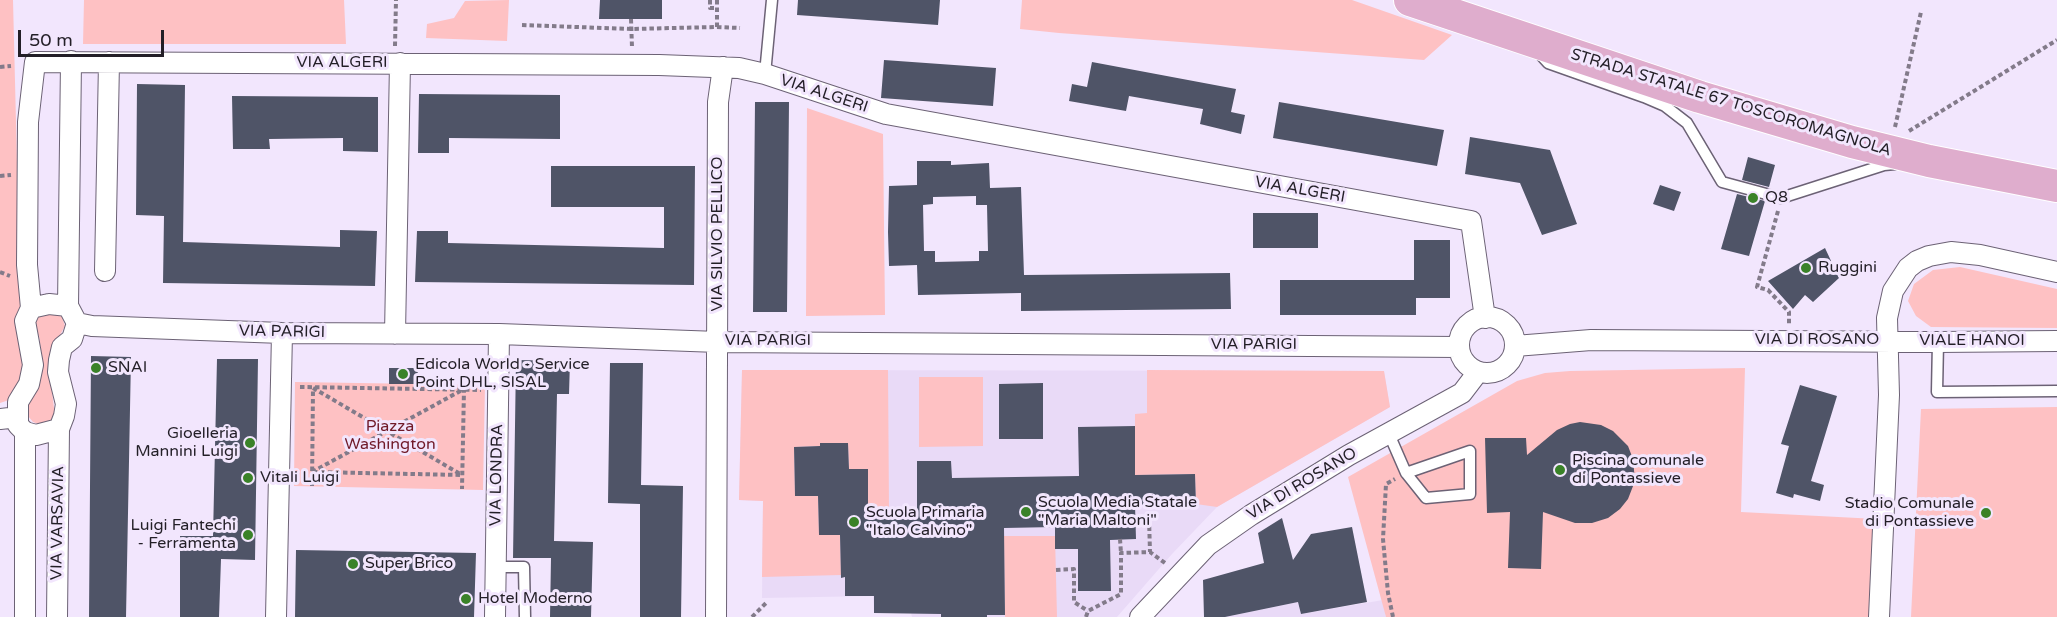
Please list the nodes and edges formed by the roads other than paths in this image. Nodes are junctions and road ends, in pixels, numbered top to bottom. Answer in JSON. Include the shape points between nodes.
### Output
{"nodes":[{"id":1,"x":772,"y":0,"type":"edge"},
{"id":2,"x":1410,"y":0,"type":"edge"},
{"id":3,"x":1528,"y":41,"type":"junction"},
{"id":4,"x":398,"y":56,"type":"junction"},
{"id":5,"x":71,"y":62,"type":"junction"},
{"id":6,"x":109,"y":62,"type":"junction"},
{"id":7,"x":731,"y":67,"type":"junction"},
{"id":8,"x":765,"y":74,"type":"junction"},
{"id":9,"x":1929,"y":161,"type":"junction"},
{"id":10,"x":2057,"y":186,"type":"edge"},
{"id":11,"x":105,"y":271,"type":"dead end"},
{"id":12,"x":2057,"y":272,"type":"edge"},
{"id":13,"x":31,"y":308,"type":"junction"},
{"id":14,"x":72,"y":315,"type":"junction"},
{"id":15,"x":1485,"y":318,"type":"junction"},
{"id":16,"x":282,"y":333,"type":"junction"},
{"id":17,"x":395,"y":334,"type":"junction"},
{"id":18,"x":499,"y":334,"type":"junction"},
{"id":19,"x":2057,"y":340,"type":"edge"},
{"id":20,"x":1887,"y":341,"type":"junction"},
{"id":21,"x":718,"y":342,"type":"junction"},
{"id":22,"x":1938,"y":342,"type":"junction"},
{"id":23,"x":1515,"y":346,"type":"junction"},
{"id":24,"x":1459,"y":347,"type":"junction"},
{"id":25,"x":1478,"y":372,"type":"junction"},
{"id":26,"x":2057,"y":391,"type":"edge"},
{"id":27,"x":14,"y":423,"type":"edge"},
{"id":28,"x":59,"y":429,"type":"junction"},
{"id":29,"x":1389,"y":434,"type":"junction"},
{"id":30,"x":1406,"y":474,"type":"junction"},
{"id":31,"x":58,"y":512,"type":"junction"},
{"id":32,"x":25,"y":513,"type":"junction"},
{"id":33,"x":496,"y":567,"type":"junction"},
{"id":34,"x":1163,"y":592,"type":"junction"},
{"id":35,"x":25,"y":617,"type":"edge"},
{"id":36,"x":57,"y":617,"type":"edge"},
{"id":37,"x":276,"y":617,"type":"edge"},
{"id":38,"x":495,"y":617,"type":"edge"},
{"id":39,"x":525,"y":617,"type":"edge"},
{"id":40,"x":716,"y":617,"type":"edge"},
{"id":41,"x":1140,"y":617,"type":"edge"},
{"id":42,"x":1163,"y":617,"type":"edge"},
{"id":43,"x":1879,"y":617,"type":"edge"}],
"edges":[{"from":1,"to":8,"type":"lane"},
{"from":2,"to":3,"type":"main road","name":"STRADA STATALE 67 TOSCOROMAGNOLA"},
{"from":3,"to":9,"type":"main road","name":"STRADA STATALE 67 TOSCOROMAGNOLA","via":[[1700,97]]},
{"from":3,"to":9,"type":"lane","via":[[1548,63],[1665,106],[1687,123],[1722,182],[1781,198],[1884,165]]},
{"from":4,"to":6,"type":"street","name":"VIA ALGERI"},
{"from":4,"to":7,"type":"street","name":"VIA ALGERI"},
{"from":4,"to":17,"type":"street"},
{"from":5,"to":6,"type":"street","name":"VIA ALGERI"},
{"from":5,"to":13,"type":"street","name":"VIA ALGERI","via":[[35,62],[28,122],[27,265]]},
{"from":5,"to":14,"type":"street"},
{"from":6,"to":11,"type":"street"},
{"from":7,"to":8,"type":"street","name":"VIA ALGERI"},
{"from":7,"to":21,"type":"street","name":"VIA SILVIO PELLICO","via":[[718,102]]},
{"from":8,"to":15,"type":"street","name":"VIA ALGERI","via":[[886,114],[1470,221]]},
{"from":9,"to":10,"type":"main road","name":"STRADA STATALE 67 TOSCOROMAGNOLA"},
{"from":12,"to":20,"type":"street","name":"VIA DI ROSANO","via":[[1966,253],[1929,256],[1908,268],[1893,291]]},
{"from":13,"to":14,"type":"street","name":"VIA PARIGI","via":[[49,304]]},
{"from":13,"to":27,"type":"street","name":"VIA VARSAVIA","via":[[25,321],[33,365]]},
{"from":14,"to":16,"type":"street","name":"VIA PARIGI","via":[[92,326]]},
{"from":14,"to":28,"type":"street","name":"VIA VARSAVIA","via":[[72,339],[62,347],[59,360],[66,404]]},
{"from":15,"to":23,"type":"street","via":[[1509,328]]},
{"from":15,"to":24,"type":"street","via":[[1465,329]]},
{"from":16,"to":17,"type":"street","name":"VIA PARIGI"},
{"from":16,"to":37,"type":"street"},
{"from":17,"to":18,"type":"street","name":"VIA PARIGI"},
{"from":18,"to":21,"type":"street","name":"VIA PARIGI"},
{"from":18,"to":33,"type":"street","name":"VIA LONDRA"},
{"from":19,"to":22,"type":"street","name":"VIALE HANOI"},
{"from":20,"to":22,"type":"street","name":"VIALE HANOI"},
{"from":20,"to":23,"type":"street","name":"VIA DI ROSANO","via":[[1591,340]]},
{"from":20,"to":43,"type":"street","via":[[1889,395]]},
{"from":21,"to":24,"type":"street","name":"VIA PARIGI"},
{"from":21,"to":40,"type":"street","name":"VIA SILVIO PELLICO"},
{"from":22,"to":26,"type":"lane","via":[[1937,392]]},
{"from":23,"to":25,"type":"street","via":[[1506,366],[1493,373]]},
{"from":24,"to":25,"type":"street","via":[[1467,365]]},
{"from":25,"to":29,"type":"street","name":"VIA DI ROSANO","via":[[1462,393]]},
{"from":27,"to":28,"type":"street","via":[[36,435]]},
{"from":27,"to":32,"type":"street","name":"VIA VARSAVIA"},
{"from":28,"to":31,"type":"street","name":"VIA VARSAVIA"},
{"from":29,"to":30,"type":"lane"},
{"from":29,"to":34,"type":"street","name":"VIA DI ROSANO","via":[[1349,454],[1208,545]]},
{"from":30,"to":30,"type":"lane","via":[[1426,498],[1470,494],[1470,451]]},
{"from":31,"to":32,"type":"street"},
{"from":31,"to":36,"type":"street","name":"VIA VARSAVIA"},
{"from":32,"to":35,"type":"street","name":"VIA VARSAVIA"},
{"from":33,"to":38,"type":"street","name":"VIA LONDRA"},
{"from":33,"to":39,"type":"lane","via":[[524,567]]},
{"from":34,"to":41,"type":"street","name":"VIA DI ROSANO"},
{"from":34,"to":42,"type":"street"}]}
